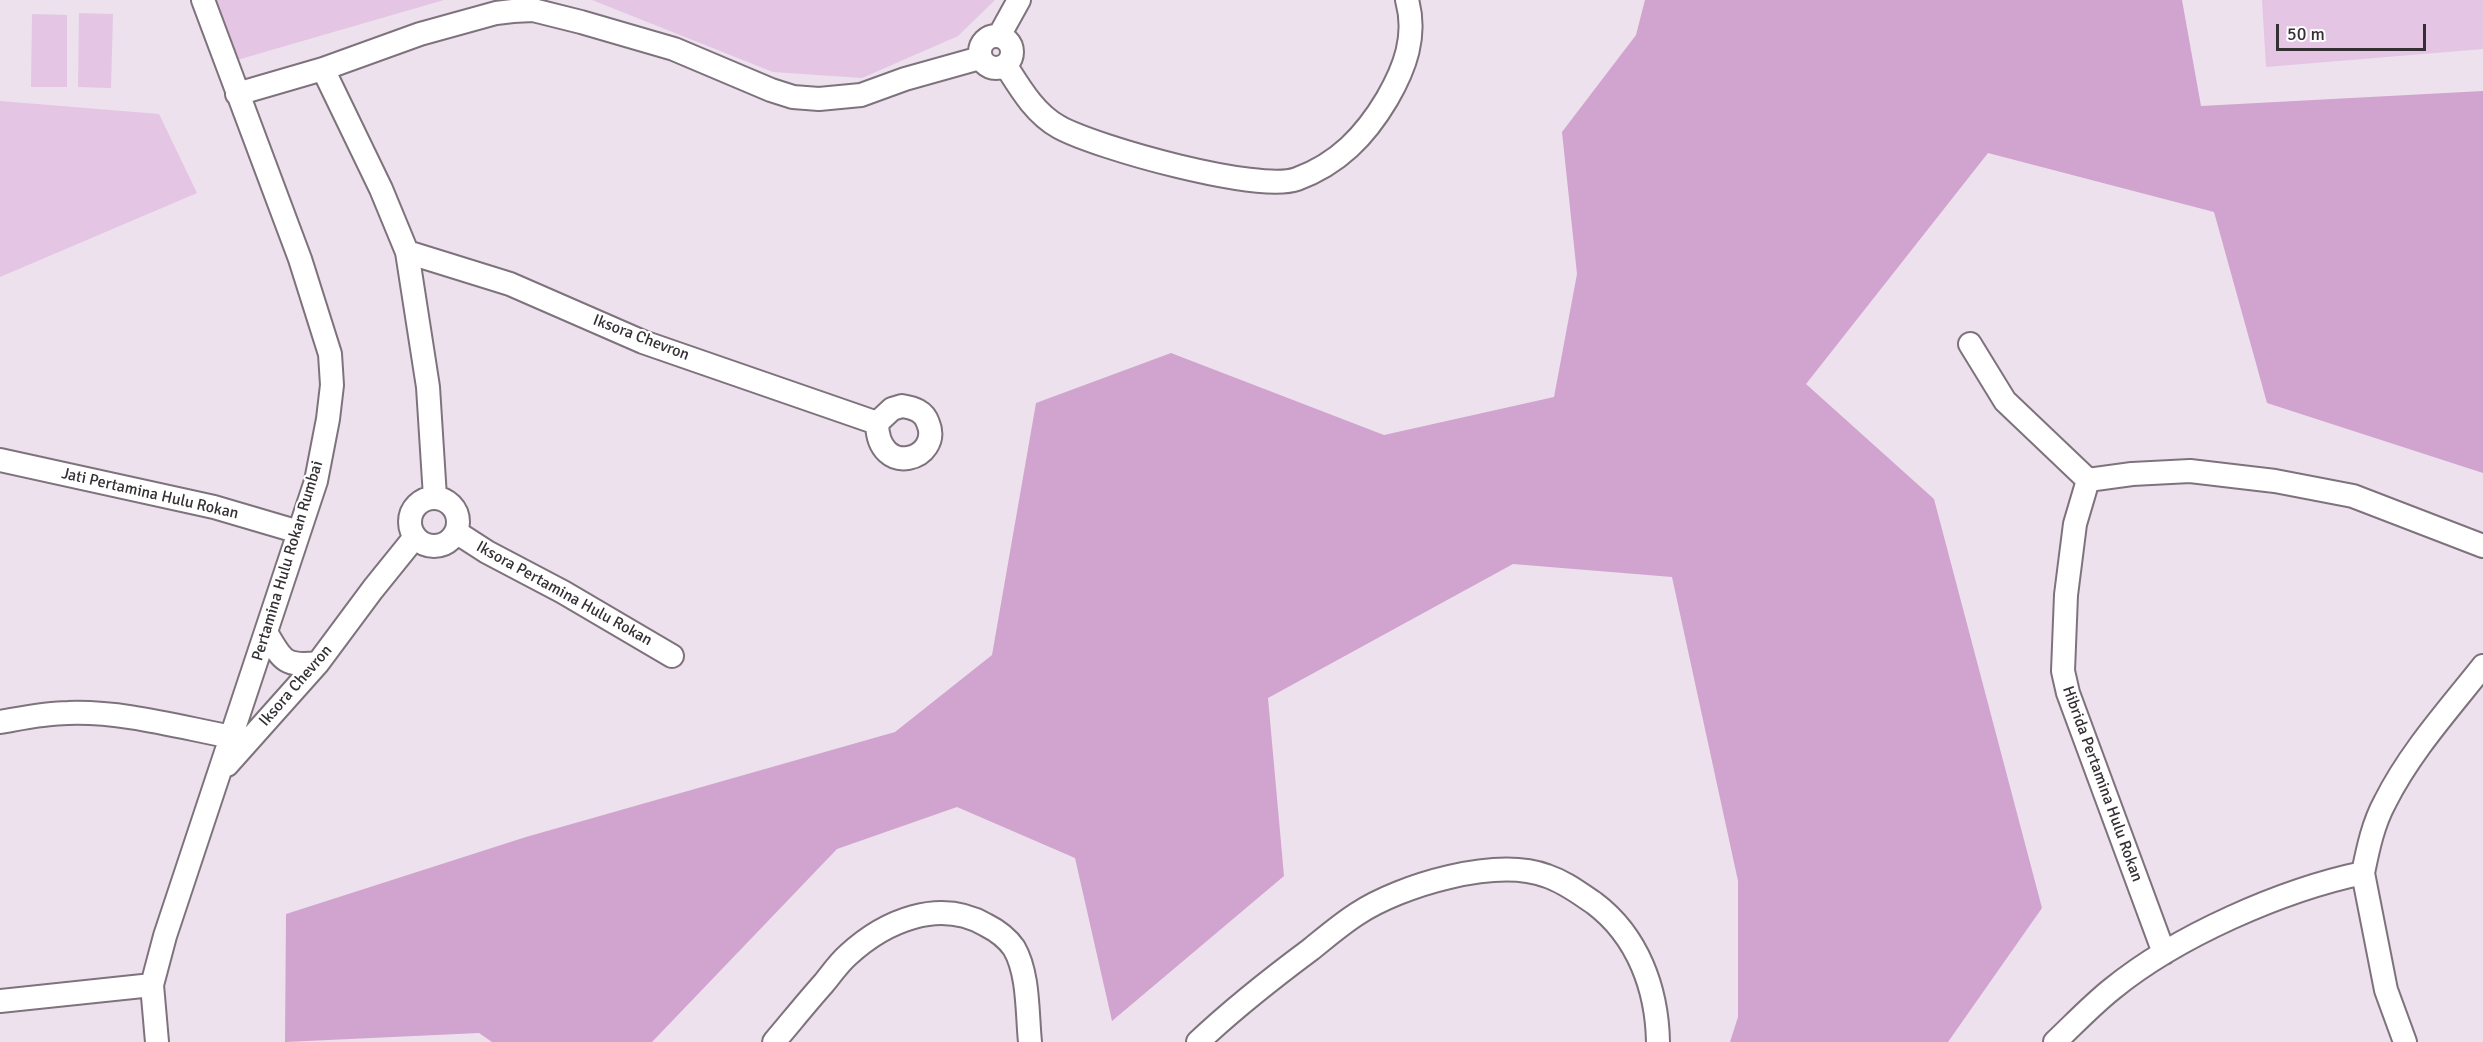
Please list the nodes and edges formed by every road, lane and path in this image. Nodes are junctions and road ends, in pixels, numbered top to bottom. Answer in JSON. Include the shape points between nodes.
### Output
{"nodes":[{"id":1,"x":202,"y":0,"type":"edge"},
{"id":2,"x":1019,"y":0,"type":"edge"},
{"id":3,"x":1407,"y":0,"type":"edge"},
{"id":4,"x":999,"y":36,"type":"junction"},
{"id":5,"x":980,"y":58,"type":"junction"},
{"id":6,"x":1006,"y":66,"type":"junction"},
{"id":7,"x":323,"y":69,"type":"junction"},
{"id":8,"x":237,"y":94,"type":"junction"},
{"id":9,"x":407,"y":252,"type":"junction"},
{"id":10,"x":1970,"y":344,"type":"dead end"},
{"id":11,"x":877,"y":423,"type":"dead end"},
{"id":12,"x":0,"y":460,"type":"edge"},
{"id":13,"x":2088,"y":480,"type":"junction"},
{"id":14,"x":435,"y":497,"type":"junction"},
{"id":15,"x":299,"y":532,"type":"junction"},
{"id":16,"x":456,"y":532,"type":"junction"},
{"id":17,"x":415,"y":537,"type":"junction"},
{"id":18,"x":2483,"y":546,"type":"edge"},
{"id":19,"x":266,"y":632,"type":"junction"},
{"id":20,"x":672,"y":656,"type":"dead end"},
{"id":21,"x":318,"y":663,"type":"junction"},
{"id":22,"x":2483,"y":666,"type":"edge"},
{"id":23,"x":0,"y":722,"type":"edge"},
{"id":24,"x":232,"y":737,"type":"junction"},
{"id":25,"x":218,"y":775,"type":"junction"},
{"id":26,"x":2363,"y":873,"type":"junction"},
{"id":27,"x":2164,"y":953,"type":"junction"},
{"id":28,"x":152,"y":985,"type":"junction"},
{"id":29,"x":0,"y":1001,"type":"edge"},
{"id":30,"x":157,"y":1042,"type":"edge"},
{"id":31,"x":774,"y":1042,"type":"edge"},
{"id":32,"x":1030,"y":1042,"type":"edge"},
{"id":33,"x":1198,"y":1042,"type":"edge"},
{"id":34,"x":1658,"y":1042,"type":"edge"},
{"id":35,"x":2055,"y":1042,"type":"edge"},
{"id":36,"x":2405,"y":1042,"type":"edge"}],
"edges":[{"from":1,"to":8,"type":"street","name":"Pertamina Hulu Rokan Rumbai"},
{"from":2,"to":4,"type":"street"},
{"from":3,"to":6,"type":"street","via":[[1412,36],[1404,65],[1373,121],[1337,160],[1295,180],[1261,181],[1214,174],[1131,154],[1058,127],[1026,97]]},
{"from":4,"to":5,"type":"street","via":[[984,42]]},
{"from":4,"to":6,"type":"street","via":[[1012,49]]},
{"from":5,"to":6,"type":"street","via":[[991,68]]},
{"from":5,"to":7,"type":"street","via":[[861,95],[793,97],[674,49],[533,10],[496,14],[420,34]]},
{"from":7,"to":8,"type":"street"},
{"from":7,"to":9,"type":"street"},
{"from":8,"to":15,"type":"street","name":"Pertamina Hulu Rokan Rumbai","via":[[300,259],[330,354],[328,419],[316,481]]},
{"from":9,"to":11,"type":"street","name":"Iksora Chevron","via":[[510,284],[643,342]]},
{"from":9,"to":14,"type":"street","via":[[428,387]]},
{"from":10,"to":13,"type":"street","via":[[2005,401]]},
{"from":12,"to":15,"type":"street","name":"Jati Pertamina Hulu Rokan","via":[[214,507]]},
{"from":13,"to":18,"type":"street","via":[[2190,471],[2275,481],[2353,496]]},
{"from":13,"to":27,"type":"street","name":"Hibrida Pertamina Hulu Rokan","via":[[2071,550],[2063,671]]},
{"from":14,"to":16,"type":"street","via":[[455,509],[459,520]]},
{"from":14,"to":17,"type":"street","via":[[424,499],[410,516]]},
{"from":15,"to":19,"type":"street","name":"Pertamina Hulu Rokan Rumbai"},
{"from":16,"to":17,"type":"street","via":[[442,545],[432,546]]},
{"from":16,"to":20,"type":"street","name":"Iksora Pertamina Hulu Rokan"},
{"from":17,"to":21,"type":"street","name":"Iksora Chevron"},
{"from":19,"to":21,"type":"street","via":[[283,660],[299,666]]},
{"from":19,"to":24,"type":"street","name":"Pertamina Hulu Rokan Rumbai"},
{"from":21,"to":25,"type":"street","name":"Iksora Chevron"},
{"from":22,"to":26,"type":"street","via":[[2425,739],[2384,802],[2370,838]]},
{"from":23,"to":24,"type":"street","via":[[68,713],[91,714]]},
{"from":24,"to":25,"type":"street","name":"Pertamina Hulu Rokan Rumbai"},
{"from":25,"to":28,"type":"street","name":"Pertamina Hulu Rokan Rumbai"},
{"from":26,"to":27,"type":"street","via":[[2335,879],[2226,919]]},
{"from":26,"to":36,"type":"street","via":[[2386,990]]},
{"from":27,"to":35,"type":"street","via":[[2112,989]]},
{"from":28,"to":29,"type":"street"},
{"from":28,"to":30,"type":"street","name":"Pertamina Hulu Rokan Rumbai"},
{"from":31,"to":32,"type":"street","via":[[848,955],[877,933],[929,912],[966,915],[1009,941],[1023,975]]},
{"from":33,"to":34,"type":"street","via":[[1285,968],[1358,913],[1397,894],[1440,880],[1476,871],[1510,869],[1546,875],[1571,887],[1626,934],[1645,972],[1654,1004]]}]}
